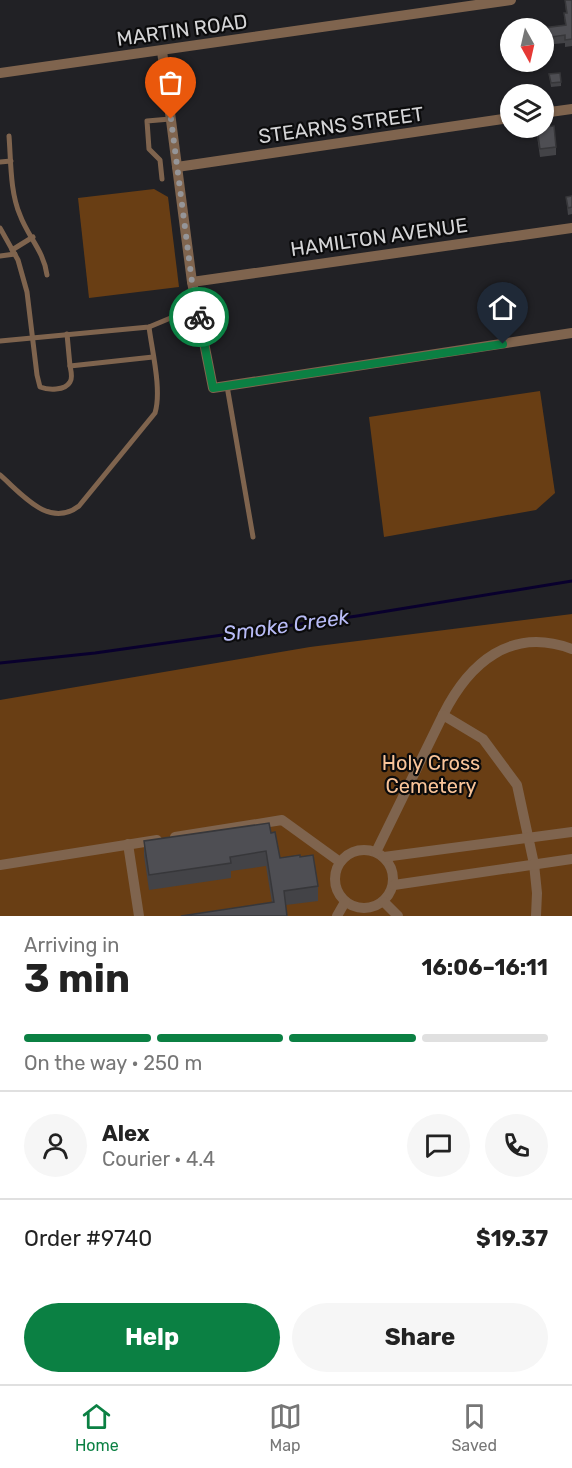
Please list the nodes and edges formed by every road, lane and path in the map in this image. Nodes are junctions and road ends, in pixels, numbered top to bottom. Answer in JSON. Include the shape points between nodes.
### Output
{"nodes":[{"id":1,"x":511,"y":0,"type":"edge"},
{"id":2,"x":162,"y":51,"type":"junction"},
{"id":3,"x":0,"y":74,"type":"edge"},
{"id":4,"x":572,"y":109,"type":"edge"},
{"id":5,"x":554,"y":111,"type":"edge"},
{"id":6,"x":171,"y":119,"type":"junction"},
{"id":7,"x":500,"y":119,"type":"edge"},
{"id":8,"x":9,"y":136,"type":"dead end"},
{"id":9,"x":11,"y":161,"type":"junction"},
{"id":10,"x":0,"y":162,"type":"edge"},
{"id":11,"x":177,"y":167,"type":"junction"},
{"id":12,"x":162,"y":179,"type":"dead end"},
{"id":13,"x":0,"y":228,"type":"edge"},
{"id":14,"x":572,"y":228,"type":"edge"},
{"id":15,"x":33,"y":237,"type":"junction"},
{"id":16,"x":13,"y":252,"type":"junction"},
{"id":17,"x":0,"y":256,"type":"edge"},
{"id":18,"x":47,"y":275,"type":"dead end"},
{"id":19,"x":192,"y":282,"type":"junction"},
{"id":20,"x":197,"y":307,"type":"junction"},
{"id":21,"x":149,"y":327,"type":"junction"},
{"id":22,"x":572,"y":333,"type":"edge"},
{"id":23,"x":67,"y":334,"type":"junction"},
{"id":24,"x":32,"y":338,"type":"junction"},
{"id":25,"x":0,"y":340,"type":"edge"},
{"id":26,"x":153,"y":357,"type":"junction"},
{"id":27,"x":70,"y":366,"type":"junction"},
{"id":28,"x":227,"y":386,"type":"junction"},
{"id":29,"x":0,"y":475,"type":"edge"},
{"id":30,"x":253,"y":537,"type":"dead end"},
{"id":31,"x":572,"y":649,"type":"edge"},
{"id":32,"x":443,"y":715,"type":"junction"},
{"id":33,"x":572,"y":832,"type":"edge"},
{"id":34,"x":530,"y":838,"type":"junction"},
{"id":35,"x":128,"y":844,"type":"junction"},
{"id":36,"x":380,"y":855,"type":"junction"},
{"id":37,"x":572,"y":859,"type":"edge"},
{"id":38,"x":340,"y":862,"type":"junction"},
{"id":39,"x":534,"y":864,"type":"junction"},
{"id":40,"x":0,"y":865,"type":"edge"},
{"id":41,"x":394,"y":885,"type":"junction"},
{"id":42,"x":345,"y":902,"type":"junction"},
{"id":43,"x":384,"y":902,"type":"junction"},
{"id":44,"x":139,"y":916,"type":"edge"},
{"id":45,"x":337,"y":916,"type":"edge"},
{"id":46,"x":398,"y":916,"type":"edge"},
{"id":47,"x":536,"y":916,"type":"edge"}],
"edges":[{"from":1,"to":2,"type":"street","name":"MARTIN ROAD"},
{"from":2,"to":3,"type":"street","name":"MARTIN ROAD"},
{"from":2,"to":6,"type":"street"},
{"from":4,"to":5,"type":"street"},
{"from":6,"to":11,"type":"street"},
{"from":6,"to":12,"type":"lane","via":[[147,121],[149,148],[160,160]]},
{"from":7,"to":11,"type":"street","name":"STEARNS STREET"},
{"from":8,"to":9,"type":"lane"},
{"from":9,"to":10,"type":"lane"},
{"from":9,"to":15,"type":"lane","via":[[20,215]]},
{"from":11,"to":19,"type":"street"},
{"from":13,"to":16,"type":"lane"},
{"from":14,"to":19,"type":"street","name":"HAMILTON AVENUE"},
{"from":15,"to":16,"type":"lane"},
{"from":15,"to":18,"type":"lane"},
{"from":16,"to":17,"type":"lane"},
{"from":16,"to":24,"type":"lane","via":[[27,292]]},
{"from":19,"to":20,"type":"street"},
{"from":20,"to":21,"type":"lane"},
{"from":20,"to":28,"type":"street","via":[[213,388]]},
{"from":21,"to":23,"type":"lane"},
{"from":21,"to":26,"type":"lane"},
{"from":22,"to":28,"type":"street"},
{"from":23,"to":24,"type":"lane"},
{"from":23,"to":27,"type":"lane"},
{"from":24,"to":25,"type":"lane"},
{"from":24,"to":27,"type":"lane","via":[[40,387],[66,386],[71,378]]},
{"from":26,"to":27,"type":"lane"},
{"from":26,"to":29,"type":"lane","via":[[158,405],[155,413],[79,506],[71,512],[45,512]]},
{"from":28,"to":30,"type":"lane"},
{"from":31,"to":32,"type":"street","via":[[531,641],[495,652],[459,685]]},
{"from":32,"to":34,"type":"street","via":[[483,739],[518,785]]},
{"from":32,"to":36,"type":"street"},
{"from":33,"to":34,"type":"street"},
{"from":34,"to":36,"type":"street"},
{"from":34,"to":39,"type":"street"},
{"from":35,"to":38,"type":"street","via":[[282,819]]},
{"from":35,"to":40,"type":"street"},
{"from":35,"to":44,"type":"street"},
{"from":36,"to":38,"type":"street","via":[[359,850]]},
{"from":36,"to":41,"type":"street","via":[[391,866]]},
{"from":37,"to":39,"type":"street"},
{"from":38,"to":42,"type":"street","via":[[335,885]]},
{"from":39,"to":41,"type":"street"},
{"from":39,"to":47,"type":"street"},
{"from":41,"to":43,"type":"street"},
{"from":42,"to":43,"type":"street","via":[[363,909]]},
{"from":42,"to":45,"type":"street"},
{"from":43,"to":46,"type":"street"}]}
